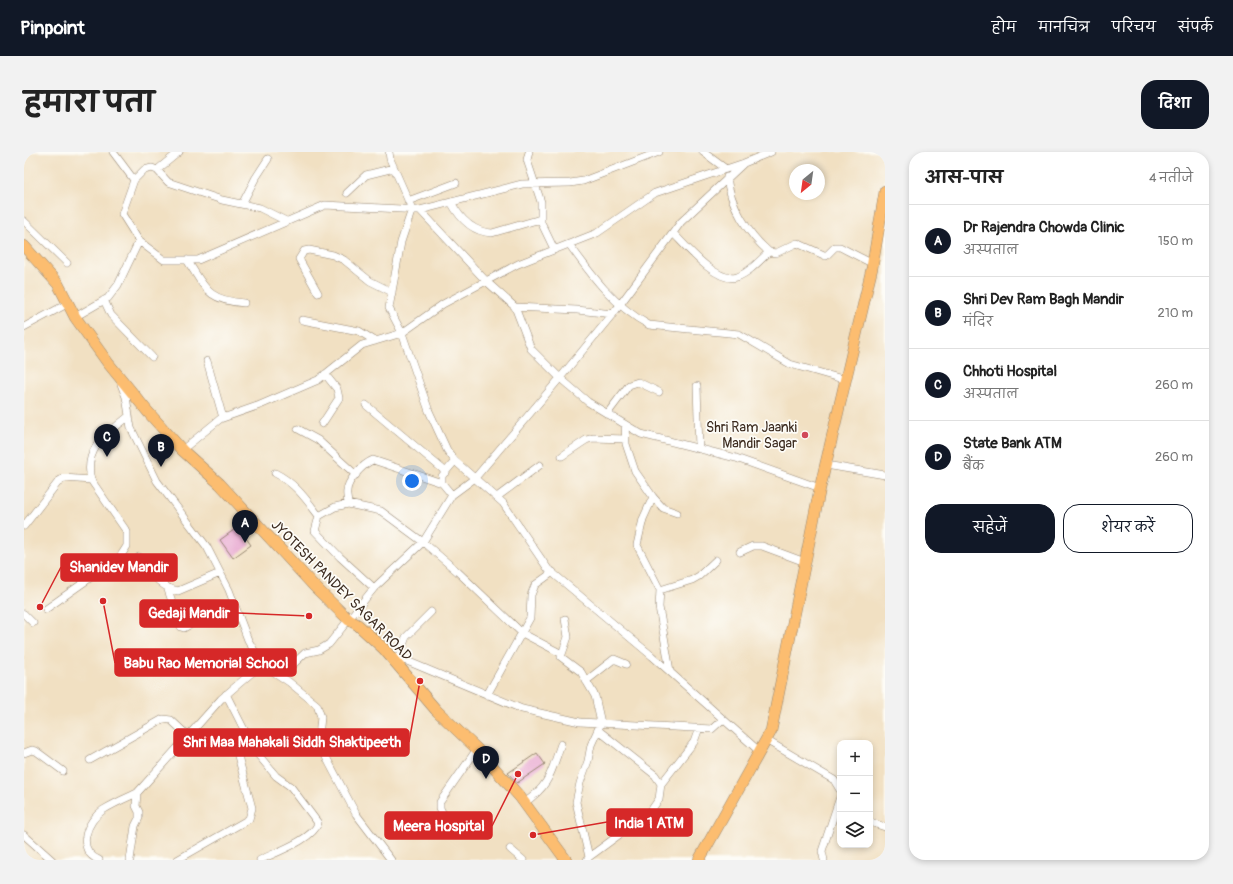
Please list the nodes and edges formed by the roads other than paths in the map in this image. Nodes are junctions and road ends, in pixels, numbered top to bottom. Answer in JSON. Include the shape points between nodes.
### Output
{"nodes":[{"id":1,"x":113,"y":152,"type":"edge"},
{"id":2,"x":178,"y":152,"type":"edge"},
{"id":3,"x":389,"y":152,"type":"edge"},
{"id":4,"x":529,"y":152,"type":"edge"},
{"id":5,"x":659,"y":152,"type":"edge"},
{"id":6,"x":703,"y":152,"type":"edge"},
{"id":7,"x":771,"y":152,"type":"edge"},
{"id":8,"x":268,"y":159,"type":"dead end"},
{"id":9,"x":744,"y":163,"type":"junction"},
{"id":10,"x":394,"y":168,"type":"junction"},
{"id":11,"x":726,"y":169,"type":"junction"},
{"id":12,"x":158,"y":170,"type":"junction"},
{"id":13,"x":727,"y":177,"type":"junction"},
{"id":14,"x":134,"y":180,"type":"junction"},
{"id":15,"x":456,"y":183,"type":"dead end"},
{"id":16,"x":536,"y":184,"type":"junction"},
{"id":17,"x":885,"y":191,"type":"edge"},
{"id":18,"x":347,"y":194,"type":"dead end"},
{"id":19,"x":408,"y":201,"type":"junction"},
{"id":20,"x":451,"y":202,"type":"junction"},
{"id":21,"x":242,"y":204,"type":"junction"},
{"id":22,"x":884,"y":205,"type":"edge"},
{"id":23,"x":412,"y":209,"type":"junction"},
{"id":24,"x":420,"y":210,"type":"junction"},
{"id":25,"x":286,"y":221,"type":"junction"},
{"id":26,"x":24,"y":222,"type":"edge"},
{"id":27,"x":541,"y":222,"type":"junction"},
{"id":28,"x":673,"y":233,"type":"junction"},
{"id":29,"x":139,"y":241,"type":"junction"},
{"id":30,"x":569,"y":244,"type":"junction"},
{"id":31,"x":24,"y":246,"type":"edge"},
{"id":32,"x":554,"y":250,"type":"junction"},
{"id":33,"x":770,"y":252,"type":"junction"},
{"id":34,"x":187,"y":260,"type":"junction"},
{"id":35,"x":66,"y":263,"type":"dead end"},
{"id":36,"x":873,"y":264,"type":"junction"},
{"id":37,"x":486,"y":281,"type":"junction"},
{"id":38,"x":392,"y":292,"type":"junction"},
{"id":39,"x":318,"y":293,"type":"dead end"},
{"id":40,"x":104,"y":300,"type":"junction"},
{"id":41,"x":244,"y":303,"type":"dead end"},
{"id":42,"x":67,"y":304,"type":"junction"},
{"id":43,"x":620,"y":305,"type":"junction"},
{"id":44,"x":516,"y":307,"type":"junction"},
{"id":45,"x":613,"y":314,"type":"junction"},
{"id":46,"x":76,"y":317,"type":"junction"},
{"id":47,"x":302,"y":320,"type":"dead end"},
{"id":48,"x":24,"y":327,"type":"edge"},
{"id":49,"x":402,"y":333,"type":"junction"},
{"id":50,"x":375,"y":341,"type":"junction"},
{"id":51,"x":152,"y":357,"type":"dead end"},
{"id":52,"x":207,"y":361,"type":"dead end"},
{"id":53,"x":325,"y":374,"type":"junction"},
{"id":54,"x":119,"y":376,"type":"junction"},
{"id":55,"x":560,"y":378,"type":"junction"},
{"id":56,"x":846,"y":380,"type":"junction"},
{"id":57,"x":697,"y":386,"type":"dead end"},
{"id":58,"x":659,"y":392,"type":"dead end"},
{"id":59,"x":366,"y":405,"type":"dead end"},
{"id":60,"x":607,"y":414,"type":"junction"},
{"id":61,"x":129,"y":416,"type":"junction"},
{"id":62,"x":223,"y":418,"type":"junction"},
{"id":63,"x":322,"y":424,"type":"dead end"},
{"id":64,"x":625,"y":424,"type":"junction"},
{"id":65,"x":298,"y":429,"type":"dead end"},
{"id":66,"x":626,"y":439,"type":"junction"},
{"id":67,"x":699,"y":449,"type":"junction"},
{"id":68,"x":182,"y":450,"type":"junction"},
{"id":69,"x":562,"y":456,"type":"dead end"},
{"id":70,"x":455,"y":461,"type":"junction"},
{"id":71,"x":540,"y":465,"type":"dead end"},
{"id":72,"x":826,"y":465,"type":"junction"},
{"id":73,"x":446,"y":472,"type":"junction"},
{"id":74,"x":275,"y":473,"type":"dead end"},
{"id":75,"x":356,"y":475,"type":"junction"},
{"id":76,"x":885,"y":475,"type":"edge"},
{"id":77,"x":475,"y":478,"type":"junction"},
{"id":78,"x":91,"y":480,"type":"junction"},
{"id":79,"x":442,"y":483,"type":"junction"},
{"id":80,"x":820,"y":488,"type":"junction"},
{"id":81,"x":452,"y":495,"type":"junction"},
{"id":82,"x":497,"y":497,"type":"junction"},
{"id":83,"x":653,"y":497,"type":"junction"},
{"id":84,"x":348,"y":504,"type":"junction"},
{"id":85,"x":677,"y":513,"type":"dead end"},
{"id":86,"x":319,"y":516,"type":"junction"},
{"id":87,"x":24,"y":526,"type":"edge"},
{"id":88,"x":422,"y":542,"type":"junction"},
{"id":89,"x":740,"y":552,"type":"dead end"},
{"id":90,"x":140,"y":557,"type":"dead end"},
{"id":91,"x":716,"y":560,"type":"dead end"},
{"id":92,"x":805,"y":562,"type":"junction"},
{"id":93,"x":553,"y":572,"type":"junction"},
{"id":94,"x":220,"y":573,"type":"junction"},
{"id":95,"x":167,"y":587,"type":"junction"},
{"id":96,"x":374,"y":588,"type":"junction"},
{"id":97,"x":660,"y":590,"type":"junction"},
{"id":98,"x":46,"y":609,"type":"dead end"},
{"id":99,"x":431,"y":612,"type":"dead end"},
{"id":100,"x":24,"y":614,"type":"edge"},
{"id":101,"x":565,"y":619,"type":"dead end"},
{"id":102,"x":349,"y":620,"type":"junction"},
{"id":103,"x":33,"y":623,"type":"dead end"},
{"id":104,"x":193,"y":623,"type":"dead end"},
{"id":105,"x":522,"y":633,"type":"junction"},
{"id":106,"x":562,"y":654,"type":"junction"},
{"id":107,"x":395,"y":659,"type":"junction"},
{"id":108,"x":262,"y":664,"type":"junction"},
{"id":109,"x":626,"y":664,"type":"dead end"},
{"id":110,"x":670,"y":672,"type":"junction"},
{"id":111,"x":281,"y":676,"type":"junction"},
{"id":112,"x":586,"y":681,"type":"junction"},
{"id":113,"x":226,"y":694,"type":"junction"},
{"id":114,"x":487,"y":696,"type":"junction"},
{"id":115,"x":723,"y":719,"type":"junction"},
{"id":116,"x":601,"y":723,"type":"junction"},
{"id":117,"x":699,"y":728,"type":"junction"},
{"id":118,"x":598,"y":730,"type":"junction"},
{"id":119,"x":187,"y":735,"type":"junction"},
{"id":120,"x":766,"y":740,"type":"junction"},
{"id":121,"x":561,"y":744,"type":"dead end"},
{"id":122,"x":477,"y":749,"type":"junction"},
{"id":123,"x":759,"y":751,"type":"junction"},
{"id":124,"x":24,"y":752,"type":"edge"},
{"id":125,"x":238,"y":756,"type":"dead end"},
{"id":126,"x":90,"y":760,"type":"dead end"},
{"id":127,"x":63,"y":771,"type":"dead end"},
{"id":128,"x":662,"y":784,"type":"junction"},
{"id":129,"x":837,"y":785,"type":"edge"},
{"id":130,"x":137,"y":793,"type":"junction"},
{"id":131,"x":524,"y":803,"type":"junction"},
{"id":132,"x":837,"y":806,"type":"edge"},
{"id":133,"x":873,"y":823,"type":"edge"},
{"id":134,"x":449,"y":826,"type":"dead end"},
{"id":135,"x":885,"y":827,"type":"edge"},
{"id":136,"x":24,"y":835,"type":"edge"},
{"id":137,"x":510,"y":849,"type":"dead end"},
{"id":138,"x":588,"y":859,"type":"edge"},
{"id":139,"x":52,"y":860,"type":"edge"},
{"id":140,"x":99,"y":860,"type":"edge"},
{"id":141,"x":130,"y":860,"type":"edge"},
{"id":142,"x":176,"y":860,"type":"edge"},
{"id":143,"x":260,"y":860,"type":"edge"},
{"id":144,"x":391,"y":860,"type":"edge"},
{"id":145,"x":523,"y":860,"type":"edge"},
{"id":146,"x":566,"y":860,"type":"edge"},
{"id":147,"x":699,"y":860,"type":"edge"},
{"id":148,"x":824,"y":860,"type":"edge"}],
"edges":[{"from":1,"to":14,"type":"street"},
{"from":2,"to":12,"type":"street"},
{"from":3,"to":10,"type":"street"},
{"from":4,"to":16,"type":"street","via":[[528,160]]},
{"from":5,"to":16,"type":"street","via":[[583,181],[570,184]]},
{"from":6,"to":11,"type":"street"},
{"from":7,"to":9,"type":"street"},
{"from":8,"to":21,"type":"street"},
{"from":9,"to":11,"type":"street"},
{"from":9,"to":13,"type":"street"},
{"from":10,"to":18,"type":"street","via":[[366,175]]},
{"from":10,"to":19,"type":"street"},
{"from":11,"to":30,"type":"street","via":[[655,192],[597,233]]},
{"from":12,"to":14,"type":"street","via":[[144,170]]},
{"from":12,"to":21,"type":"street","via":[[168,182]]},
{"from":13,"to":28,"type":"street"},
{"from":13,"to":33,"type":"street","via":[[734,204]]},
{"from":14,"to":29,"type":"street","via":[[122,214]]},
{"from":15,"to":19,"type":"street"},
{"from":16,"to":20,"type":"street","via":[[522,184]]},
{"from":16,"to":27,"type":"street","via":[[541,202]]},
{"from":17,"to":22,"type":"main road"},
{"from":19,"to":23,"type":"street"},
{"from":20,"to":24,"type":"street"},
{"from":20,"to":27,"type":"street","via":[[464,221],[485,232],[492,233],[537,220]]},
{"from":21,"to":25,"type":"street","via":[[260,208]]},
{"from":22,"to":36,"type":"main road"},
{"from":23,"to":24,"type":"street"},
{"from":23,"to":25,"type":"street","via":[[325,205]]},
{"from":23,"to":38,"type":"street","via":[[401,242]]},
{"from":24,"to":37,"type":"street"},
{"from":25,"to":34,"type":"street","via":[[198,260]]},
{"from":26,"to":35,"type":"street"},
{"from":27,"to":32,"type":"street"},
{"from":28,"to":33,"type":"street","via":[[707,267],[731,278],[742,275]]},
{"from":28,"to":43,"type":"street"},
{"from":29,"to":34,"type":"street","via":[[164,260]]},
{"from":29,"to":40,"type":"street","via":[[118,285]]},
{"from":30,"to":32,"type":"street"},
{"from":30,"to":43,"type":"street","via":[[607,294]]},
{"from":31,"to":42,"type":"main road","name":"JYOTESH PANDEY SAGAR ROAD","via":[[58,284]]},
{"from":32,"to":37,"type":"street","via":[[518,264]]},
{"from":33,"to":36,"type":"street","via":[[776,253],[796,243],[826,256],[835,247],[840,247]]},
{"from":34,"to":41,"type":"street","via":[[205,288],[214,296],[224,301]]},
{"from":36,"to":56,"type":"main road"},
{"from":37,"to":44,"type":"street"},
{"from":37,"to":49,"type":"street","via":[[443,304]]},
{"from":38,"to":39,"type":"street","via":[[370,281],[339,258],[304,251],[299,259]]},
{"from":38,"to":49,"type":"street","via":[[390,308]]},
{"from":40,"to":46,"type":"street"},
{"from":40,"to":51,"type":"street","via":[[111,315]]},
{"from":42,"to":46,"type":"main road","name":"JYOTESH PANDEY SAGAR ROAD"},
{"from":42,"to":48,"type":"street"},
{"from":43,"to":45,"type":"street"},
{"from":43,"to":56,"type":"street","via":[[649,326],[739,334],[790,364]]},
{"from":44,"to":45,"type":"street"},
{"from":44,"to":55,"type":"street","via":[[532,349]]},
{"from":45,"to":55,"type":"street"},
{"from":46,"to":54,"type":"main road","name":"JYOTESH PANDEY SAGAR ROAD"},
{"from":47,"to":50,"type":"street","via":[[359,331]]},
{"from":49,"to":50,"type":"street"},
{"from":49,"to":70,"type":"street","via":[[429,411],[447,450]]},
{"from":50,"to":53,"type":"street","via":[[362,345]]},
{"from":52,"to":62,"type":"street"},
{"from":53,"to":62,"type":"street","via":[[318,380]]},
{"from":53,"to":63,"type":"street","via":[[337,389],[339,398]]},
{"from":54,"to":61,"type":"street"},
{"from":54,"to":68,"type":"main road","name":"JYOTESH PANDEY SAGAR ROAD"},
{"from":55,"to":60,"type":"street","via":[[588,402]]},
{"from":55,"to":77,"type":"street"},
{"from":56,"to":72,"type":"main road"},
{"from":57,"to":67,"type":"street"},
{"from":58,"to":60,"type":"street","via":[[638,382],[629,385]]},
{"from":59,"to":73,"type":"street"},
{"from":60,"to":64,"type":"street"},
{"from":61,"to":78,"type":"street","via":[[93,448],[89,473]]},
{"from":61,"to":94,"type":"street","via":[[131,428],[157,481],[207,547]]},
{"from":62,"to":68,"type":"street"},
{"from":64,"to":66,"type":"street"},
{"from":64,"to":67,"type":"street","via":[[641,434]]},
{"from":65,"to":75,"type":"street","via":[[318,440]]},
{"from":66,"to":69,"type":"street","via":[[593,438]]},
{"from":66,"to":83,"type":"street","via":[[635,471]]},
{"from":67,"to":80,"type":"street","via":[[736,458]]},
{"from":68,"to":102,"type":"main road","name":"JYOTESH PANDEY SAGAR ROAD","via":[[220,484],[278,549]]},
{"from":70,"to":73,"type":"street"},
{"from":70,"to":77,"type":"street"},
{"from":71,"to":82,"type":"street"},
{"from":72,"to":76,"type":"street"},
{"from":72,"to":80,"type":"main road"},
{"from":73,"to":79,"type":"street","via":[[442,476]]},
{"from":74,"to":86,"type":"street","via":[[297,488]]},
{"from":75,"to":79,"type":"street","via":[[373,460]]},
{"from":75,"to":84,"type":"street","via":[[347,490]]},
{"from":77,"to":81,"type":"street"},
{"from":77,"to":82,"type":"street"},
{"from":78,"to":87,"type":"street","via":[[64,478],[59,481]]},
{"from":78,"to":98,"type":"street","via":[[127,532],[127,546],[120,557]]},
{"from":79,"to":81,"type":"street"},
{"from":80,"to":92,"type":"main road"},
{"from":81,"to":88,"type":"street"},
{"from":82,"to":93,"type":"street"},
{"from":83,"to":85,"type":"street","via":[[663,508]]},
{"from":83,"to":97,"type":"street","via":[[643,519],[637,545]]},
{"from":84,"to":86,"type":"street","via":[[334,507]]},
{"from":84,"to":88,"type":"street","via":[[381,512]]},
{"from":86,"to":96,"type":"street","via":[[315,531]]},
{"from":88,"to":96,"type":"street"},
{"from":88,"to":105,"type":"street"},
{"from":89,"to":92,"type":"street","via":[[753,546],[762,546]]},
{"from":90,"to":95,"type":"street","via":[[159,582]]},
{"from":91,"to":97,"type":"street","via":[[692,580]]},
{"from":92,"to":120,"type":"main road","via":[[771,731]]},
{"from":93,"to":105,"type":"street","via":[[535,585],[531,595],[530,618]]},
{"from":93,"to":110,"type":"street"},
{"from":94,"to":95,"type":"street","via":[[178,591]]},
{"from":94,"to":108,"type":"street","via":[[248,640]]},
{"from":95,"to":104,"type":"street","via":[[180,627],[184,628]]},
{"from":96,"to":102,"type":"street"},
{"from":97,"to":110,"type":"street","via":[[659,607]]},
{"from":99,"to":107,"type":"street","via":[[406,637]]},
{"from":100,"to":103,"type":"street"},
{"from":101,"to":106,"type":"street","via":[[568,637]]},
{"from":102,"to":107,"type":"main road","name":"JYOTESH PANDEY SAGAR ROAD","via":[[358,625]]},
{"from":102,"to":111,"type":"street","via":[[329,644],[320,650],[305,653]]},
{"from":105,"to":106,"type":"street"},
{"from":105,"to":114,"type":"street"},
{"from":106,"to":112,"type":"street","via":[[561,657],[581,672]]},
{"from":107,"to":114,"type":"street","via":[[407,661]]},
{"from":107,"to":122,"type":"main road","name":"JYOTESH PANDEY SAGAR ROAD","via":[[436,710]]},
{"from":108,"to":111,"type":"street"},
{"from":108,"to":113,"type":"street"},
{"from":109,"to":112,"type":"street","via":[[614,659]]},
{"from":110,"to":115,"type":"street"},
{"from":111,"to":144,"type":"street","via":[[317,705],[321,717],[319,736],[326,757],[356,814]]},
{"from":112,"to":116,"type":"street","via":[[595,696]]},
{"from":113,"to":119,"type":"street"},
{"from":113,"to":143,"type":"street","via":[[255,750],[276,776],[291,788],[318,823],[306,837]]},
{"from":114,"to":116,"type":"street","via":[[522,709],[580,722]]},
{"from":115,"to":117,"type":"street","via":[[712,728]]},
{"from":115,"to":123,"type":"street"},
{"from":116,"to":117,"type":"street"},
{"from":116,"to":118,"type":"street"},
{"from":117,"to":128,"type":"street","via":[[694,742]]},
{"from":118,"to":128,"type":"street"},
{"from":118,"to":138,"type":"street","via":[[576,802]]},
{"from":119,"to":126,"type":"street","via":[[171,720],[163,719]]},
{"from":119,"to":130,"type":"street"},
{"from":120,"to":123,"type":"main road"},
{"from":120,"to":129,"type":"street","via":[[834,780]]},
{"from":121,"to":131,"type":"street","via":[[546,784],[538,794]]},
{"from":122,"to":131,"type":"main road","name":"JYOTESH PANDEY SAGAR ROAD"},
{"from":122,"to":134,"type":"street","via":[[440,802],[440,808]]},
{"from":123,"to":147,"type":"main road"},
{"from":124,"to":127,"type":"street","via":[[36,751]]},
{"from":125,"to":142,"type":"street","via":[[252,808],[251,816]]},
{"from":128,"to":138,"type":"street","via":[[659,799],[650,812]]},
{"from":130,"to":140,"type":"street","via":[[104,810],[92,823],[85,838],[85,847],[88,854]]},
{"from":130,"to":141,"type":"street","via":[[136,806],[139,818],[135,826]]},
{"from":131,"to":146,"type":"main road","name":"JYOTESH PANDEY SAGAR ROAD"},
{"from":132,"to":148,"type":"street","via":[[822,851]]},
{"from":133,"to":135,"type":"street"},
{"from":136,"to":139,"type":"street"},
{"from":137,"to":145,"type":"street"}]}
